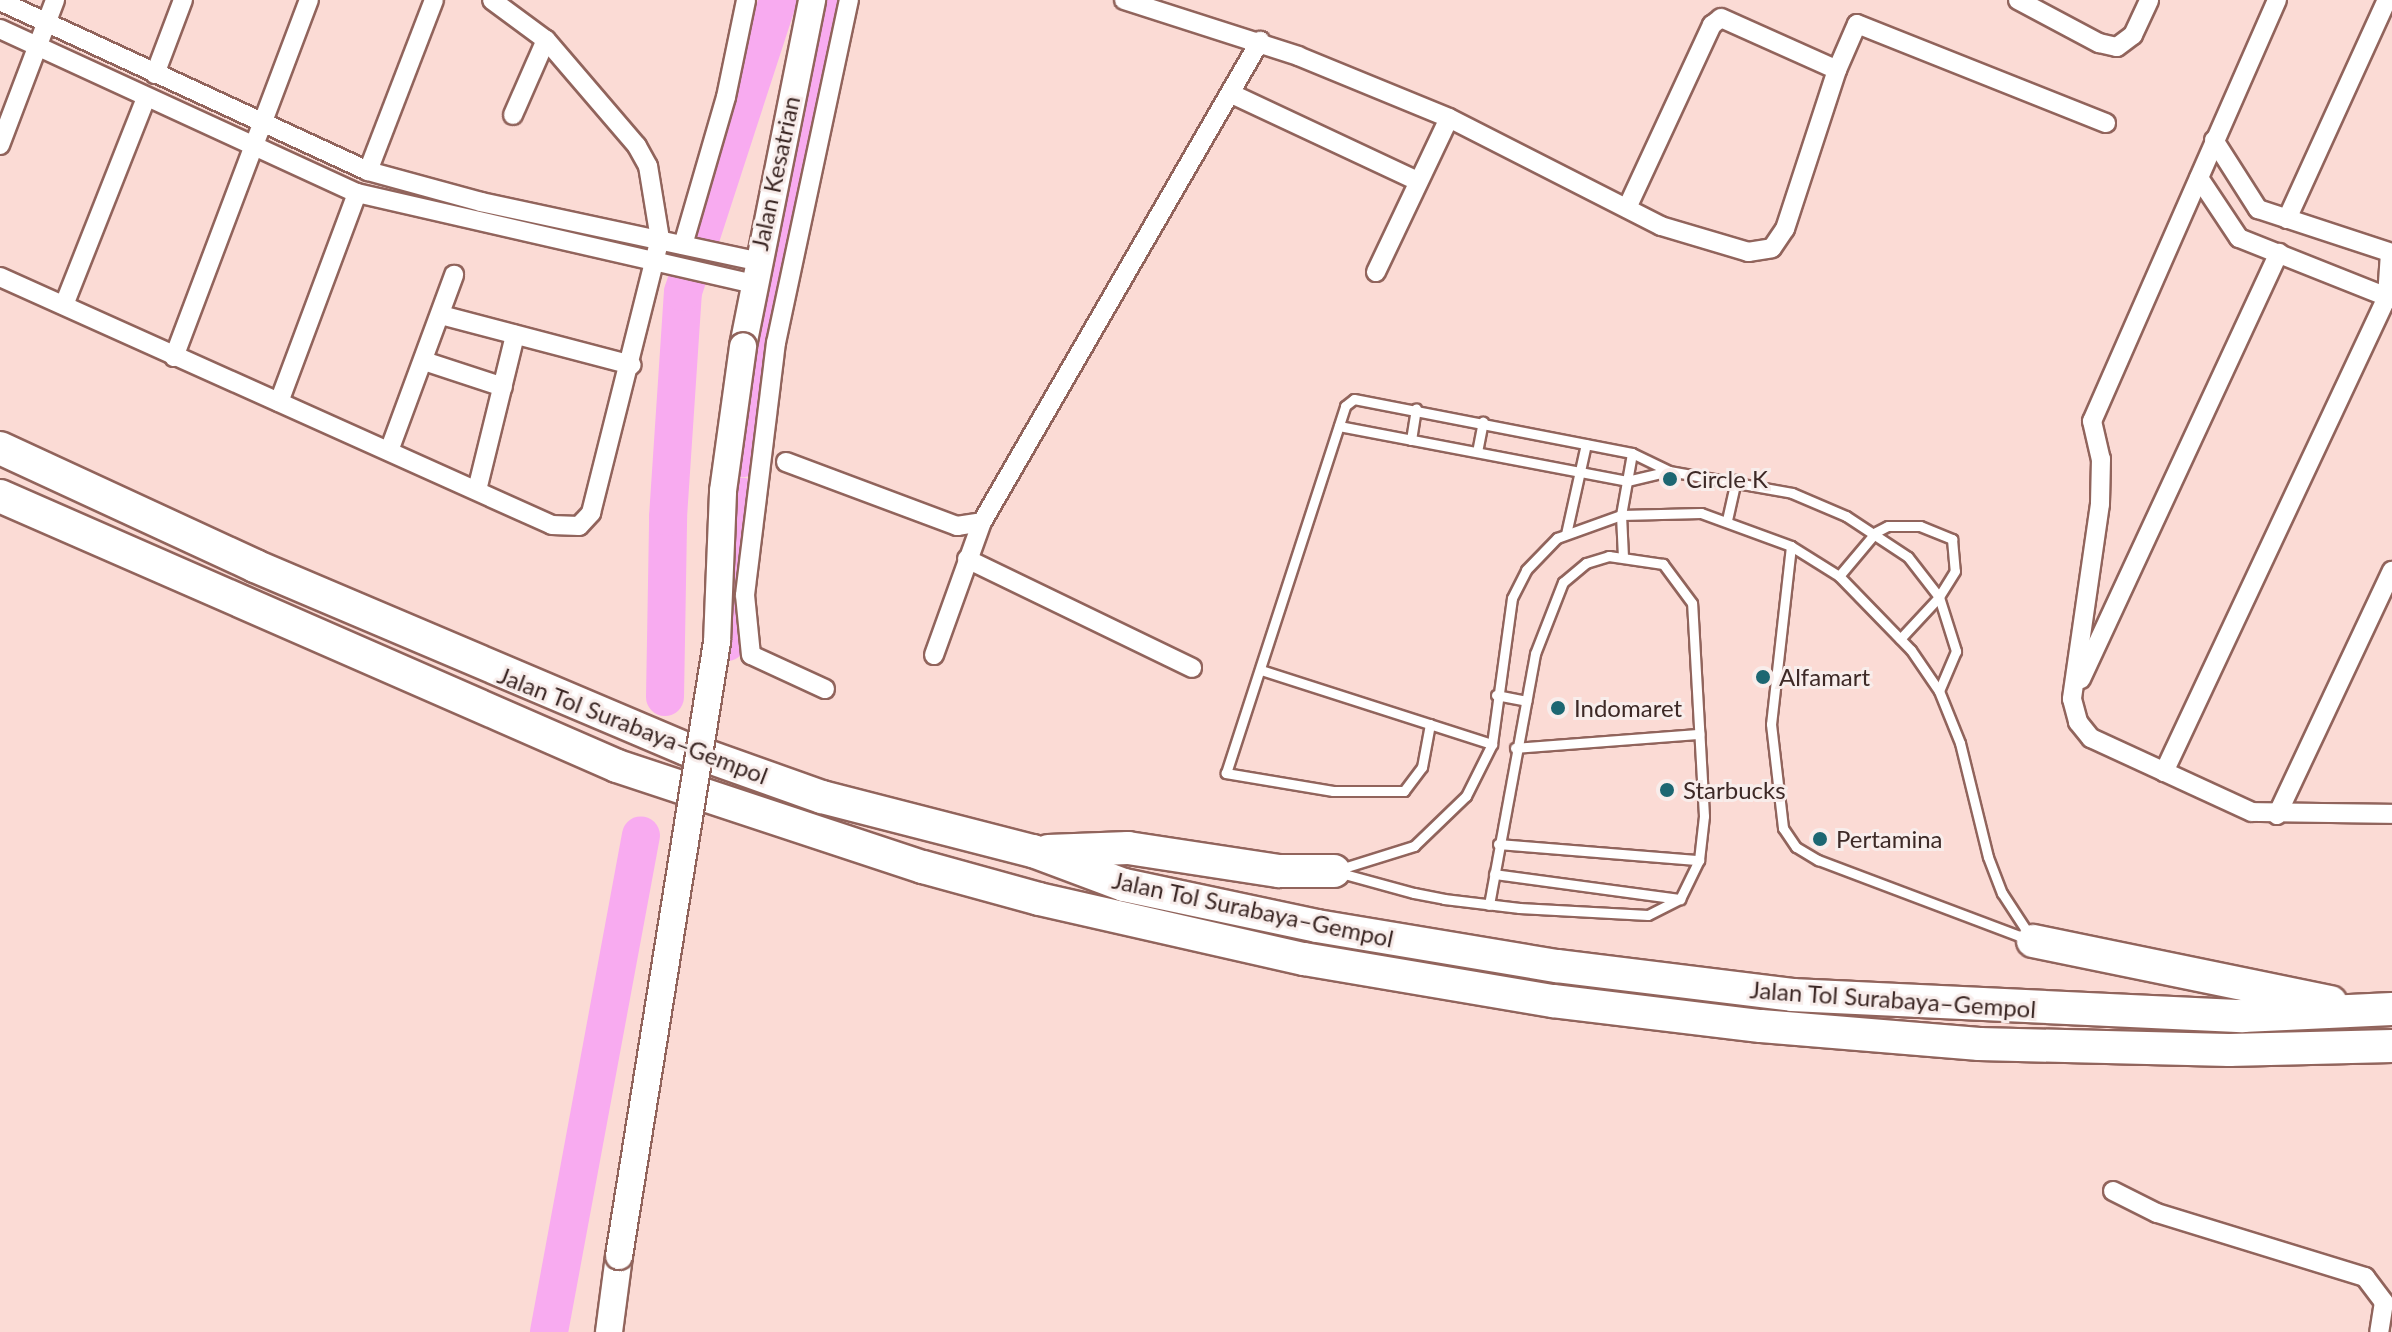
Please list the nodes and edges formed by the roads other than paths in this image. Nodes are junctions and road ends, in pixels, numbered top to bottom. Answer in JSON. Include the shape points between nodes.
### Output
{"nodes":[{"id":1,"x":55,"y":0,"type":"edge"},
{"id":2,"x":183,"y":0,"type":"edge"},
{"id":3,"x":309,"y":0,"type":"edge"},
{"id":4,"x":434,"y":0,"type":"edge"},
{"id":5,"x":492,"y":0,"type":"edge"},
{"id":6,"x":746,"y":0,"type":"edge"},
{"id":7,"x":812,"y":0,"type":"edge"},
{"id":8,"x":849,"y":0,"type":"edge"},
{"id":9,"x":1124,"y":0,"type":"edge"},
{"id":10,"x":2018,"y":0,"type":"edge"},
{"id":11,"x":2149,"y":0,"type":"edge"},
{"id":12,"x":2277,"y":0,"type":"edge"},
{"id":13,"x":2387,"y":0,"type":"edge"},
{"id":14,"x":0,"y":1,"type":"edge"},
{"id":15,"x":2039,"y":4,"type":"edge"},
{"id":16,"x":46,"y":23,"type":"junction"},
{"id":17,"x":0,"y":29,"type":"edge"},
{"id":18,"x":824,"y":36,"type":"junction"},
{"id":19,"x":546,"y":40,"type":"junction"},
{"id":20,"x":1260,"y":41,"type":"junction"},
{"id":21,"x":38,"y":46,"type":"junction"},
{"id":22,"x":131,"y":63,"type":"junction"},
{"id":23,"x":1837,"y":70,"type":"junction"},
{"id":24,"x":155,"y":74,"type":"junction"},
{"id":25,"x":179,"y":85,"type":"junction"},
{"id":26,"x":122,"y":88,"type":"junction"},
{"id":27,"x":1234,"y":95,"type":"junction"},
{"id":28,"x":145,"y":100,"type":"junction"},
{"id":29,"x":167,"y":110,"type":"junction"},
{"id":30,"x":513,"y":115,"type":"dead end"},
{"id":31,"x":1449,"y":118,"type":"junction"},
{"id":32,"x":2106,"y":123,"type":"dead end"},
{"id":33,"x":261,"y":124,"type":"junction"},
{"id":34,"x":2214,"y":140,"type":"junction"},
{"id":35,"x":0,"y":145,"type":"edge"},
{"id":36,"x":251,"y":149,"type":"junction"},
{"id":37,"x":367,"y":170,"type":"junction"},
{"id":38,"x":2199,"y":178,"type":"junction"},
{"id":39,"x":1418,"y":181,"type":"junction"},
{"id":40,"x":358,"y":193,"type":"junction"},
{"id":41,"x":1627,"y":208,"type":"junction"},
{"id":42,"x":2287,"y":219,"type":"junction"},
{"id":43,"x":660,"y":239,"type":"junction"},
{"id":44,"x":687,"y":246,"type":"junction"},
{"id":45,"x":2279,"y":253,"type":"junction"},
{"id":46,"x":2391,"y":253,"type":"edge"},
{"id":47,"x":657,"y":262,"type":"junction"},
{"id":48,"x":1376,"y":272,"type":"dead end"},
{"id":49,"x":454,"y":275,"type":"dead end"},
{"id":50,"x":0,"y":277,"type":"edge"},
{"id":51,"x":759,"y":286,"type":"junction"},
{"id":52,"x":2389,"y":298,"type":"edge"},
{"id":53,"x":64,"y":305,"type":"junction"},
{"id":54,"x":441,"y":315,"type":"junction"},
{"id":55,"x":515,"y":335,"type":"junction"},
{"id":56,"x":745,"y":341,"type":"junction"},
{"id":57,"x":773,"y":343,"type":"junction"},
{"id":58,"x":174,"y":357,"type":"junction"},
{"id":59,"x":424,"y":361,"type":"junction"},
{"id":60,"x":632,"y":365,"type":"junction"},
{"id":61,"x":503,"y":387,"type":"junction"},
{"id":62,"x":279,"y":402,"type":"junction"},
{"id":63,"x":1416,"y":408,"type":"junction"},
{"id":64,"x":1483,"y":422,"type":"junction"},
{"id":65,"x":1339,"y":426,"type":"junction"},
{"id":66,"x":766,"y":436,"type":"junction"},
{"id":67,"x":1411,"y":440,"type":"junction"},
{"id":68,"x":1586,"y":444,"type":"junction"},
{"id":69,"x":0,"y":448,"type":"edge"},
{"id":70,"x":389,"y":451,"type":"junction"},
{"id":71,"x":1477,"y":452,"type":"junction"},
{"id":72,"x":1632,"y":453,"type":"junction"},
{"id":73,"x":786,"y":462,"type":"junction"},
{"id":74,"x":1669,"y":471,"type":"junction"},
{"id":75,"x":759,"y":472,"type":"junction"},
{"id":76,"x":1581,"y":472,"type":"junction"},
{"id":77,"x":1736,"y":480,"type":"junction"},
{"id":78,"x":1627,"y":481,"type":"junction"},
{"id":79,"x":477,"y":490,"type":"junction"},
{"id":80,"x":0,"y":496,"type":"edge"},
{"id":81,"x":1621,"y":515,"type":"junction"},
{"id":82,"x":1727,"y":520,"type":"junction"},
{"id":83,"x":982,"y":522,"type":"junction"},
{"id":84,"x":1876,"y":532,"type":"junction"},
{"id":85,"x":1566,"y":534,"type":"junction"},
{"id":86,"x":1791,"y":546,"type":"junction"},
{"id":87,"x":1623,"y":557,"type":"junction"},
{"id":88,"x":967,"y":559,"type":"junction"},
{"id":89,"x":2392,"y":571,"type":"edge"},
{"id":90,"x":1839,"y":576,"type":"junction"},
{"id":91,"x":1939,"y":597,"type":"junction"},
{"id":92,"x":1900,"y":639,"type":"junction"},
{"id":93,"x":934,"y":655,"type":"dead end"},
{"id":94,"x":1192,"y":668,"type":"dead end"},
{"id":95,"x":1261,"y":670,"type":"junction"},
{"id":96,"x":825,"y":689,"type":"dead end"},
{"id":97,"x":1939,"y":691,"type":"junction"},
{"id":98,"x":1496,"y":695,"type":"junction"},
{"id":99,"x":2072,"y":699,"type":"junction"},
{"id":100,"x":1526,"y":701,"type":"junction"},
{"id":101,"x":1430,"y":724,"type":"junction"},
{"id":102,"x":1699,"y":734,"type":"junction"},
{"id":103,"x":1492,"y":744,"type":"junction"},
{"id":104,"x":1515,"y":748,"type":"junction"},
{"id":105,"x":2164,"y":772,"type":"junction"},
{"id":106,"x":2392,"y":814,"type":"edge"},
{"id":107,"x":2277,"y":815,"type":"junction"},
{"id":108,"x":1498,"y":844,"type":"junction"},
{"id":109,"x":1033,"y":851,"type":"junction"},
{"id":110,"x":1699,"y":860,"type":"junction"},
{"id":111,"x":1334,"y":871,"type":"junction"},
{"id":112,"x":1494,"y":874,"type":"junction"},
{"id":113,"x":1680,"y":899,"type":"junction"},
{"id":114,"x":1489,"y":905,"type":"junction"},
{"id":115,"x":2033,"y":941,"type":"junction"},
{"id":116,"x":2392,"y":1009,"type":"edge"},
{"id":117,"x":2348,"y":1010,"type":"junction"},
{"id":118,"x":2392,"y":1046,"type":"edge"},
{"id":119,"x":2113,"y":1191,"type":"dead end"},
{"id":120,"x":609,"y":1332,"type":"edge"},
{"id":121,"x":2379,"y":1332,"type":"edge"}],
"edges":[{"from":1,"to":16,"type":"street"},
{"from":2,"to":24,"type":"street"},
{"from":3,"to":33,"type":"street"},
{"from":4,"to":37,"type":"street"},
{"from":5,"to":19,"type":"street"},
{"from":6,"to":44,"type":"street"},
{"from":7,"to":18,"type":"street","name":"Jalan Kesatrian"},
{"from":8,"to":18,"type":"street"},
{"from":9,"to":20,"type":"street"},
{"from":10,"to":15,"type":"street"},
{"from":11,"to":15,"type":"street","via":[[2133,35],[2117,47],[2099,43]]},
{"from":12,"to":34,"type":"street"},
{"from":13,"to":42,"type":"street"},
{"from":14,"to":16,"type":"street"},
{"from":16,"to":21,"type":"street"},
{"from":16,"to":22,"type":"street"},
{"from":17,"to":21,"type":"street"},
{"from":18,"to":51,"type":"street","name":"Jalan Kesatrian"},
{"from":18,"to":51,"type":"street"},
{"from":19,"to":30,"type":"street"},
{"from":19,"to":43,"type":"street","via":[[637,146],[648,166]]},
{"from":20,"to":27,"type":"street"},
{"from":20,"to":31,"type":"street"},
{"from":21,"to":26,"type":"street"},
{"from":21,"to":35,"type":"street"},
{"from":22,"to":24,"type":"street"},
{"from":22,"to":26,"type":"street"},
{"from":23,"to":32,"type":"street","via":[[1857,24]]},
{"from":23,"to":41,"type":"street","via":[[1721,18],[1712,25]]},
{"from":23,"to":41,"type":"street","via":[[1785,229],[1772,248],[1728,249]]},
{"from":24,"to":25,"type":"street"},
{"from":25,"to":29,"type":"street"},
{"from":25,"to":33,"type":"street"},
{"from":26,"to":28,"type":"street"},
{"from":27,"to":39,"type":"street"},
{"from":27,"to":83,"type":"street"},
{"from":28,"to":29,"type":"street"},
{"from":28,"to":53,"type":"street"},
{"from":29,"to":36,"type":"street"},
{"from":31,"to":39,"type":"street"},
{"from":31,"to":41,"type":"street"},
{"from":33,"to":36,"type":"street"},
{"from":33,"to":37,"type":"street"},
{"from":34,"to":38,"type":"street"},
{"from":34,"to":42,"type":"street","via":[[2258,209]]},
{"from":36,"to":40,"type":"street"},
{"from":36,"to":58,"type":"street"},
{"from":37,"to":40,"type":"street"},
{"from":37,"to":40,"type":"street"},
{"from":37,"to":43,"type":"street","via":[[481,202]]},
{"from":38,"to":45,"type":"street","via":[[2233,233]]},
{"from":38,"to":99,"type":"street","via":[[2092,421],[2101,459],[2100,504]]},
{"from":39,"to":48,"type":"street"},
{"from":40,"to":47,"type":"street"},
{"from":40,"to":62,"type":"street"},
{"from":42,"to":46,"type":"street"},
{"from":43,"to":44,"type":"street"},
{"from":43,"to":47,"type":"street"},
{"from":44,"to":51,"type":"street"},
{"from":45,"to":52,"type":"street"},
{"from":45,"to":99,"type":"street"},
{"from":46,"to":52,"type":"street"},
{"from":47,"to":51,"type":"street"},
{"from":47,"to":60,"type":"street"},
{"from":49,"to":54,"type":"street"},
{"from":50,"to":53,"type":"street"},
{"from":51,"to":56,"type":"street","name":"Jalan Kesatrian"},
{"from":51,"to":57,"type":"street"},
{"from":52,"to":105,"type":"street"},
{"from":53,"to":58,"type":"street"},
{"from":54,"to":55,"type":"street"},
{"from":54,"to":59,"type":"street"},
{"from":55,"to":60,"type":"street"},
{"from":55,"to":61,"type":"street"},
{"from":56,"to":57,"type":"street"},
{"from":56,"to":120,"type":"street","name":"Jalan Kesatrian","bridge":true,"via":[[723,491],[721,597],[710,695]]},
{"from":57,"to":66,"type":"street"},
{"from":58,"to":62,"type":"street"},
{"from":59,"to":61,"type":"street"},
{"from":59,"to":70,"type":"street"},
{"from":60,"to":79,"type":"street","via":[[591,513],[579,526],[552,525]]},
{"from":61,"to":79,"type":"street"},
{"from":62,"to":70,"type":"street"},
{"from":63,"to":64,"type":"lane"},
{"from":63,"to":65,"type":"lane","via":[[1354,399],[1345,406]]},
{"from":63,"to":67,"type":"lane"},
{"from":64,"to":68,"type":"lane"},
{"from":64,"to":71,"type":"lane"},
{"from":65,"to":67,"type":"lane"},
{"from":65,"to":95,"type":"lane"},
{"from":66,"to":73,"type":"street"},
{"from":66,"to":75,"type":"street"},
{"from":67,"to":71,"type":"lane"},
{"from":68,"to":72,"type":"lane"},
{"from":68,"to":76,"type":"lane"},
{"from":69,"to":109,"type":"highway","name":"Jalan Tol Surabaya–Gempol","via":[[255,566],[687,749],[822,797]]},
{"from":70,"to":79,"type":"street"},
{"from":71,"to":76,"type":"lane"},
{"from":72,"to":74,"type":"lane"},
{"from":72,"to":78,"type":"lane"},
{"from":73,"to":75,"type":"street"},
{"from":73,"to":83,"type":"street","via":[[957,526]]},
{"from":74,"to":77,"type":"lane"},
{"from":74,"to":78,"type":"lane"},
{"from":75,"to":96,"type":"street","via":[[745,595],[748,645],[762,662]]},
{"from":76,"to":78,"type":"lane"},
{"from":76,"to":85,"type":"lane"},
{"from":77,"to":82,"type":"lane"},
{"from":77,"to":84,"type":"lane","via":[[1792,493]]},
{"from":78,"to":81,"type":"lane"},
{"from":80,"to":118,"type":"highway","name":"Jalan Tol Surabaya–Gempol","via":[[617,766],[1039,899],[1304,959],[1553,1001],[1761,1026],[1979,1044],[2229,1050]]},
{"from":81,"to":82,"type":"lane","via":[[1701,513]]},
{"from":81,"to":85,"type":"lane"},
{"from":81,"to":87,"type":"lane"},
{"from":82,"to":86,"type":"lane"},
{"from":83,"to":88,"type":"street"},
{"from":84,"to":90,"type":"lane"},
{"from":84,"to":91,"type":"lane","via":[[1908,557]]},
{"from":84,"to":91,"type":"lane","via":[[1899,524],[1952,539],[1955,571]]},
{"from":85,"to":98,"type":"lane","via":[[1526,570],[1512,598]]},
{"from":86,"to":90,"type":"lane"},
{"from":86,"to":115,"type":"lane","via":[[1771,724],[1783,828],[1796,847],[1818,860]]},
{"from":87,"to":100,"type":"lane","via":[[1586,563],[1563,582],[1545,619]]},
{"from":87,"to":102,"type":"lane","via":[[1663,564],[1692,603]]},
{"from":88,"to":93,"type":"street"},
{"from":88,"to":94,"type":"street"},
{"from":89,"to":107,"type":"street"},
{"from":90,"to":92,"type":"lane"},
{"from":91,"to":92,"type":"lane"},
{"from":91,"to":97,"type":"lane","via":[[1956,651]]},
{"from":92,"to":97,"type":"lane"},
{"from":95,"to":101,"type":"lane"},
{"from":95,"to":101,"type":"lane","via":[[1229,775],[1333,791],[1404,791],[1422,767]]},
{"from":97,"to":115,"type":"lane","via":[[1960,743],[1988,857],[2002,893]]},
{"from":98,"to":100,"type":"lane"},
{"from":98,"to":103,"type":"lane"},
{"from":99,"to":105,"type":"street","via":[[2078,722],[2091,738]]},
{"from":100,"to":104,"type":"lane"},
{"from":101,"to":103,"type":"lane"},
{"from":102,"to":104,"type":"lane"},
{"from":102,"to":110,"type":"lane","via":[[1704,816]]},
{"from":103,"to":111,"type":"lane","via":[[1466,796],[1430,834],[1403,852]]},
{"from":104,"to":108,"type":"lane"},
{"from":105,"to":107,"type":"street","via":[[2252,812]]},
{"from":106,"to":107,"type":"street"},
{"from":108,"to":110,"type":"lane"},
{"from":108,"to":112,"type":"lane"},
{"from":109,"to":111,"type":"highway","via":[[1128,848],[1279,871]]},
{"from":109,"to":117,"type":"highway","name":"Jalan Tol Surabaya–Gempol","via":[[1124,885],[1317,926],[1557,966],[1792,995],[2243,1016]]},
{"from":110,"to":113,"type":"lane"},
{"from":111,"to":114,"type":"lane","via":[[1414,893]]},
{"from":112,"to":113,"type":"lane"},
{"from":112,"to":114,"type":"lane"},
{"from":113,"to":114,"type":"lane","via":[[1663,911],[1628,916]]},
{"from":115,"to":117,"type":"highway","via":[[2238,985],[2315,995]]},
{"from":116,"to":117,"type":"highway","name":"Jalan Tol Surabaya–Gempol"},
{"from":119,"to":121,"type":"street","via":[[2157,1213],[2365,1277],[2384,1302]]}]}
